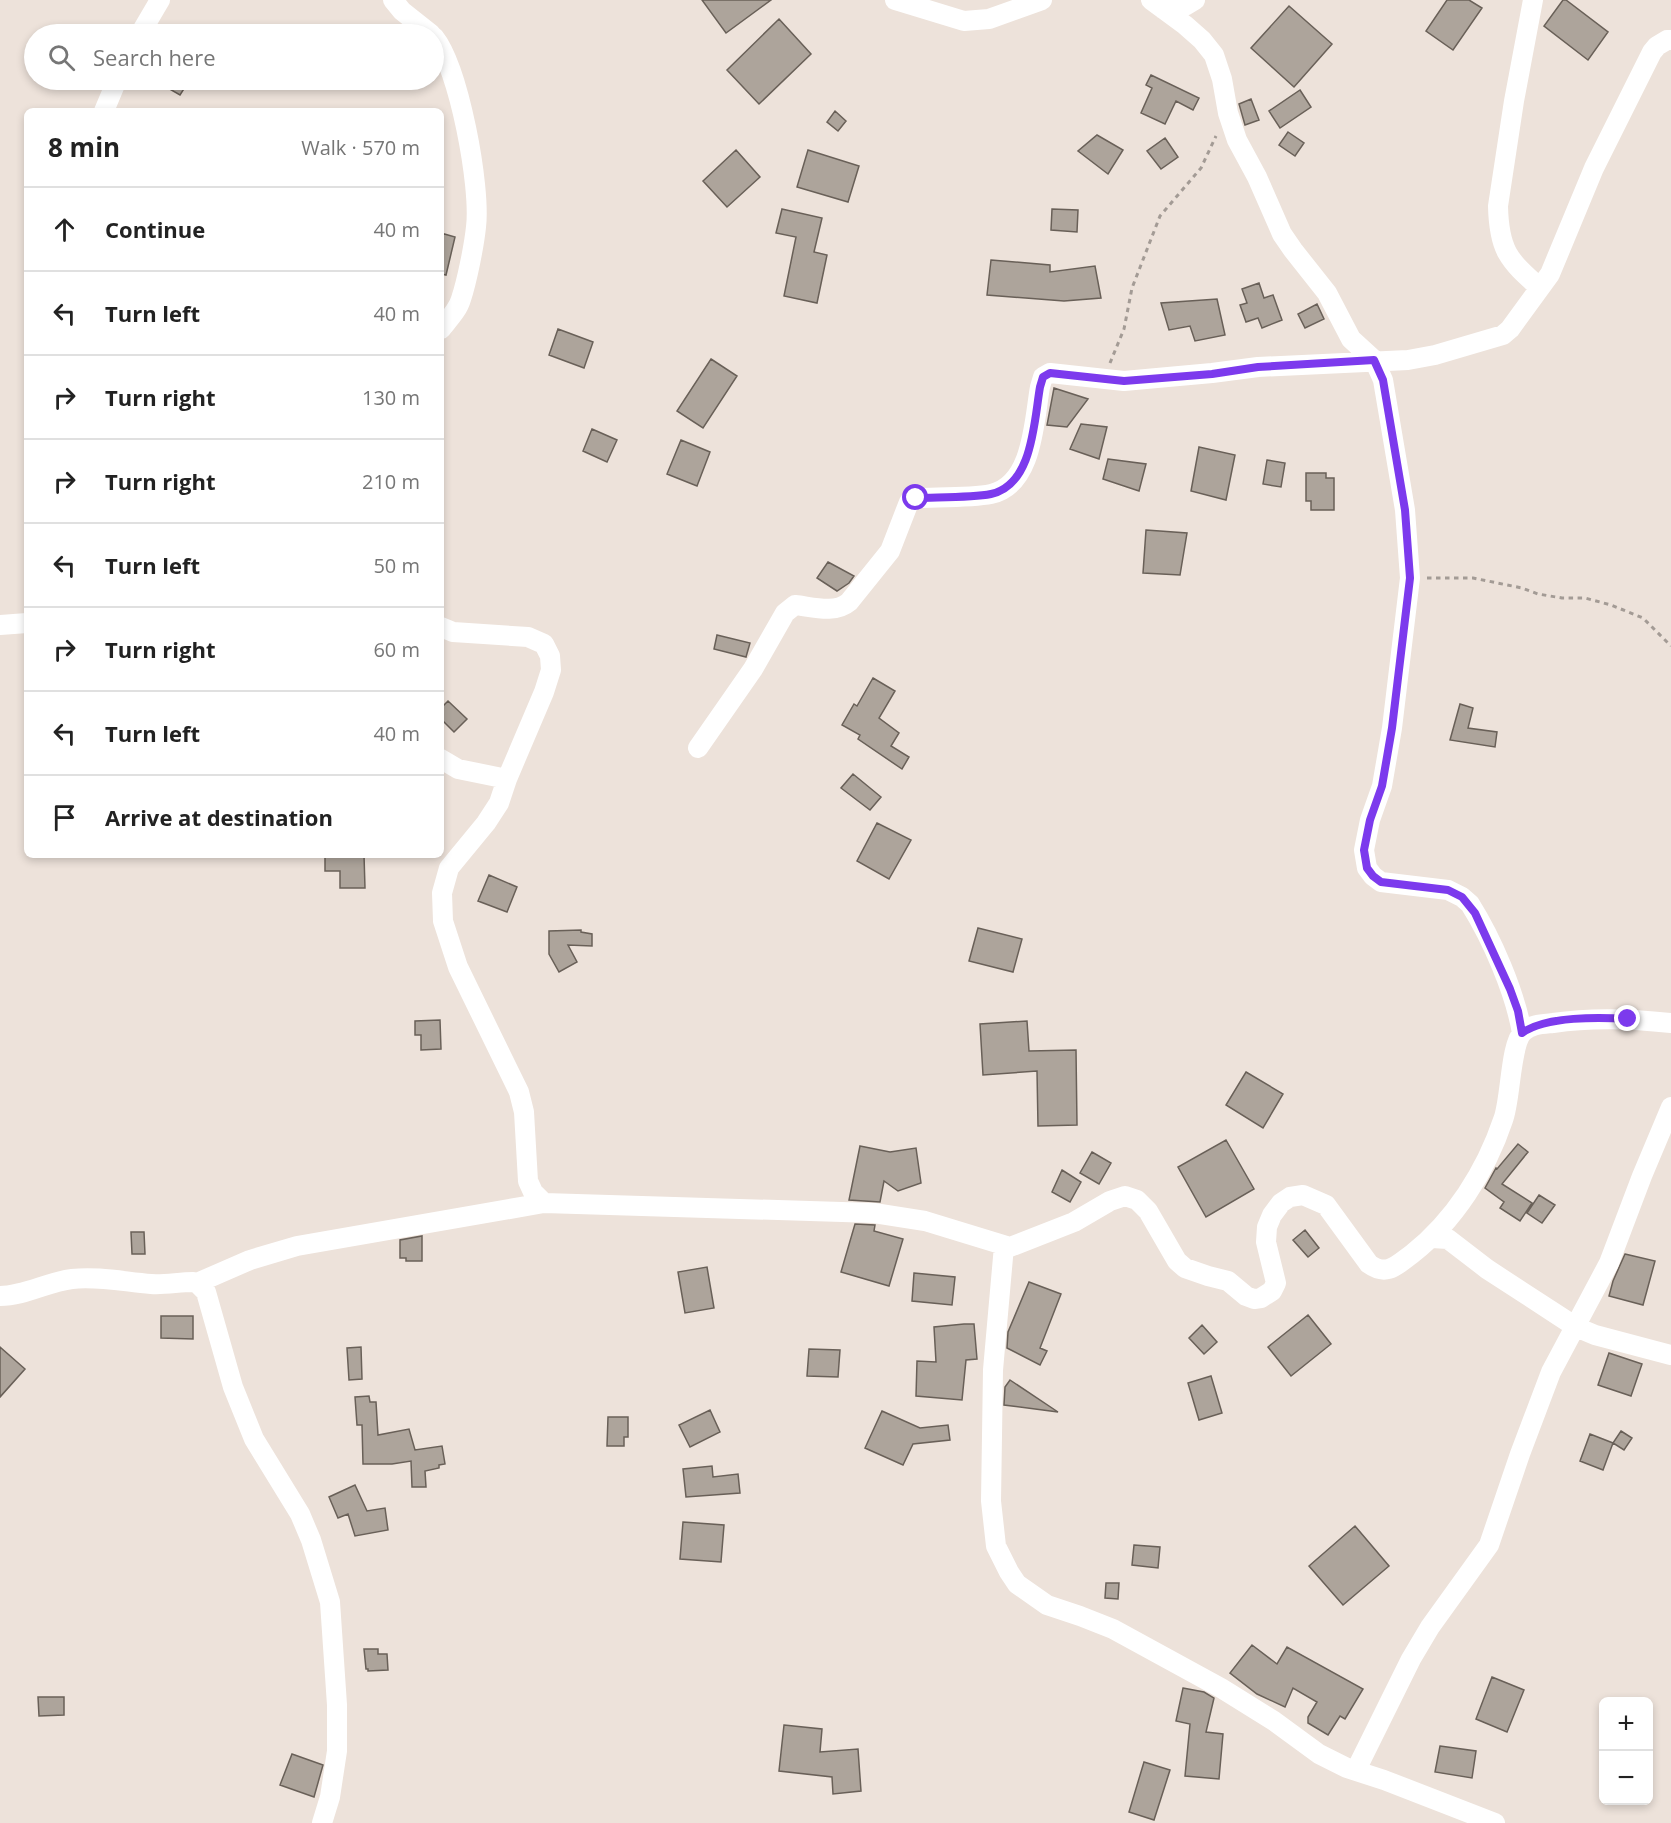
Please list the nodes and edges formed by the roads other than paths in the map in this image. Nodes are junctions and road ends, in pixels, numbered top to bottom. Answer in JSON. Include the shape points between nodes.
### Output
{"nodes":[{"id":1,"x":160,"y":0,"type":"edge"},
{"id":2,"x":393,"y":0,"type":"edge"},
{"id":3,"x":896,"y":0,"type":"edge"},
{"id":4,"x":1042,"y":0,"type":"edge"},
{"id":5,"x":1195,"y":0,"type":"edge"},
{"id":6,"x":1533,"y":0,"type":"edge"},
{"id":7,"x":1157,"y":4,"type":"edge"},
{"id":8,"x":146,"y":24,"type":"edge"},
{"id":9,"x":418,"y":24,"type":"edge"},
{"id":10,"x":1671,"y":40,"type":"edge"},
{"id":11,"x":444,"y":54,"type":"edge"},
{"id":12,"x":113,"y":90,"type":"edge"},
{"id":13,"x":105,"y":108,"type":"edge"},
{"id":14,"x":1540,"y":288,"type":"junction"},
{"id":15,"x":444,"y":325,"type":"edge"},
{"id":16,"x":1374,"y":360,"type":"junction"},
{"id":17,"x":24,"y":623,"type":"edge"},
{"id":18,"x":0,"y":625,"type":"edge"},
{"id":19,"x":444,"y":628,"type":"edge"},
{"id":20,"x":698,"y":748,"type":"dead end"},
{"id":21,"x":444,"y":761,"type":"edge"},
{"id":22,"x":507,"y":779,"type":"junction"},
{"id":23,"x":1671,"y":1023,"type":"edge"},
{"id":24,"x":1522,"y":1033,"type":"junction"},
{"id":25,"x":1671,"y":1107,"type":"edge"},
{"id":26,"x":544,"y":1203,"type":"junction"},
{"id":27,"x":1432,"y":1238,"type":"junction"},
{"id":28,"x":1004,"y":1246,"type":"junction"},
{"id":29,"x":197,"y":1283,"type":"junction"},
{"id":30,"x":0,"y":1296,"type":"edge"},
{"id":31,"x":1576,"y":1327,"type":"junction"},
{"id":32,"x":1671,"y":1355,"type":"edge"},
{"id":33,"x":1356,"y":1770,"type":"junction"},
{"id":34,"x":322,"y":1823,"type":"edge"},
{"id":35,"x":1495,"y":1823,"type":"edge"}],
"edges":[{"from":1,"to":8,"type":"street"},
{"from":2,"to":9,"type":"street"},
{"from":3,"to":4,"type":"street","via":[[964,21],[989,19]]},
{"from":5,"to":7,"type":"street","via":[[1185,6]]},
{"from":6,"to":14,"type":"street","via":[[1514,100],[1498,221],[1505,252]]},
{"from":7,"to":16,"type":"street","via":[[1194,33],[1214,55],[1237,140],[1282,234],[1327,293],[1351,339]]},
{"from":10,"to":14,"type":"street","via":[[1657,46],[1642,70],[1594,168],[1559,255]]},
{"from":11,"to":15,"type":"street","via":[[464,116],[477,226],[461,300]]},
{"from":12,"to":13,"type":"street"},
{"from":14,"to":16,"type":"street","via":[[1503,335],[1423,358]]},
{"from":16,"to":20,"type":"street","via":[[1124,381],[1060,373],[1043,377],[1026,462],[1018,476],[990,494],[916,498],[909,502],[890,550],[844,607],[789,608],[753,669]]},
{"from":16,"to":24,"type":"street","via":[[1383,380],[1405,510],[1410,578],[1392,728],[1364,857],[1367,868],[1381,882],[1448,890],[1470,904],[1510,989]]},
{"from":17,"to":18,"type":"street"},
{"from":19,"to":22,"type":"street","via":[[528,637],[544,644],[550,656],[544,692]]},
{"from":21,"to":22,"type":"street","via":[[458,769]]},
{"from":22,"to":26,"type":"street","via":[[486,824],[449,867],[442,893],[442,913],[464,982],[519,1092],[528,1181]]},
{"from":23,"to":24,"type":"street","via":[[1585,1018],[1535,1025]]},
{"from":24,"to":27,"type":"street","via":[[1515,1050],[1504,1119],[1491,1149],[1456,1211]]},
{"from":25,"to":31,"type":"street","via":[[1609,1263]]},
{"from":26,"to":28,"type":"street","via":[[874,1213],[925,1221]]},
{"from":26,"to":29,"type":"street","via":[[297,1246],[250,1260]]},
{"from":27,"to":28,"type":"street","via":[[1394,1268],[1376,1269],[1368,1264],[1326,1205],[1303,1195],[1290,1197],[1281,1203],[1267,1227],[1266,1242],[1276,1283],[1272,1291],[1254,1299],[1228,1281],[1185,1268],[1176,1261],[1148,1211],[1137,1200],[1125,1196],[1041,1236]]},
{"from":27,"to":31,"type":"street","via":[[1448,1239],[1486,1269]]},
{"from":28,"to":33,"type":"street","via":[[993,1371],[991,1501],[996,1546],[1017,1584],[1047,1605],[1113,1629],[1162,1655],[1240,1699],[1318,1754]]},
{"from":29,"to":30,"type":"street","via":[[72,1279],[16,1296]]},
{"from":29,"to":34,"type":"street","via":[[206,1292],[233,1387],[254,1438],[300,1514],[330,1602],[336,1751]]},
{"from":31,"to":32,"type":"street"},
{"from":31,"to":33,"type":"street","via":[[1551,1372],[1489,1545],[1430,1627]]},
{"from":33,"to":35,"type":"street"}]}
